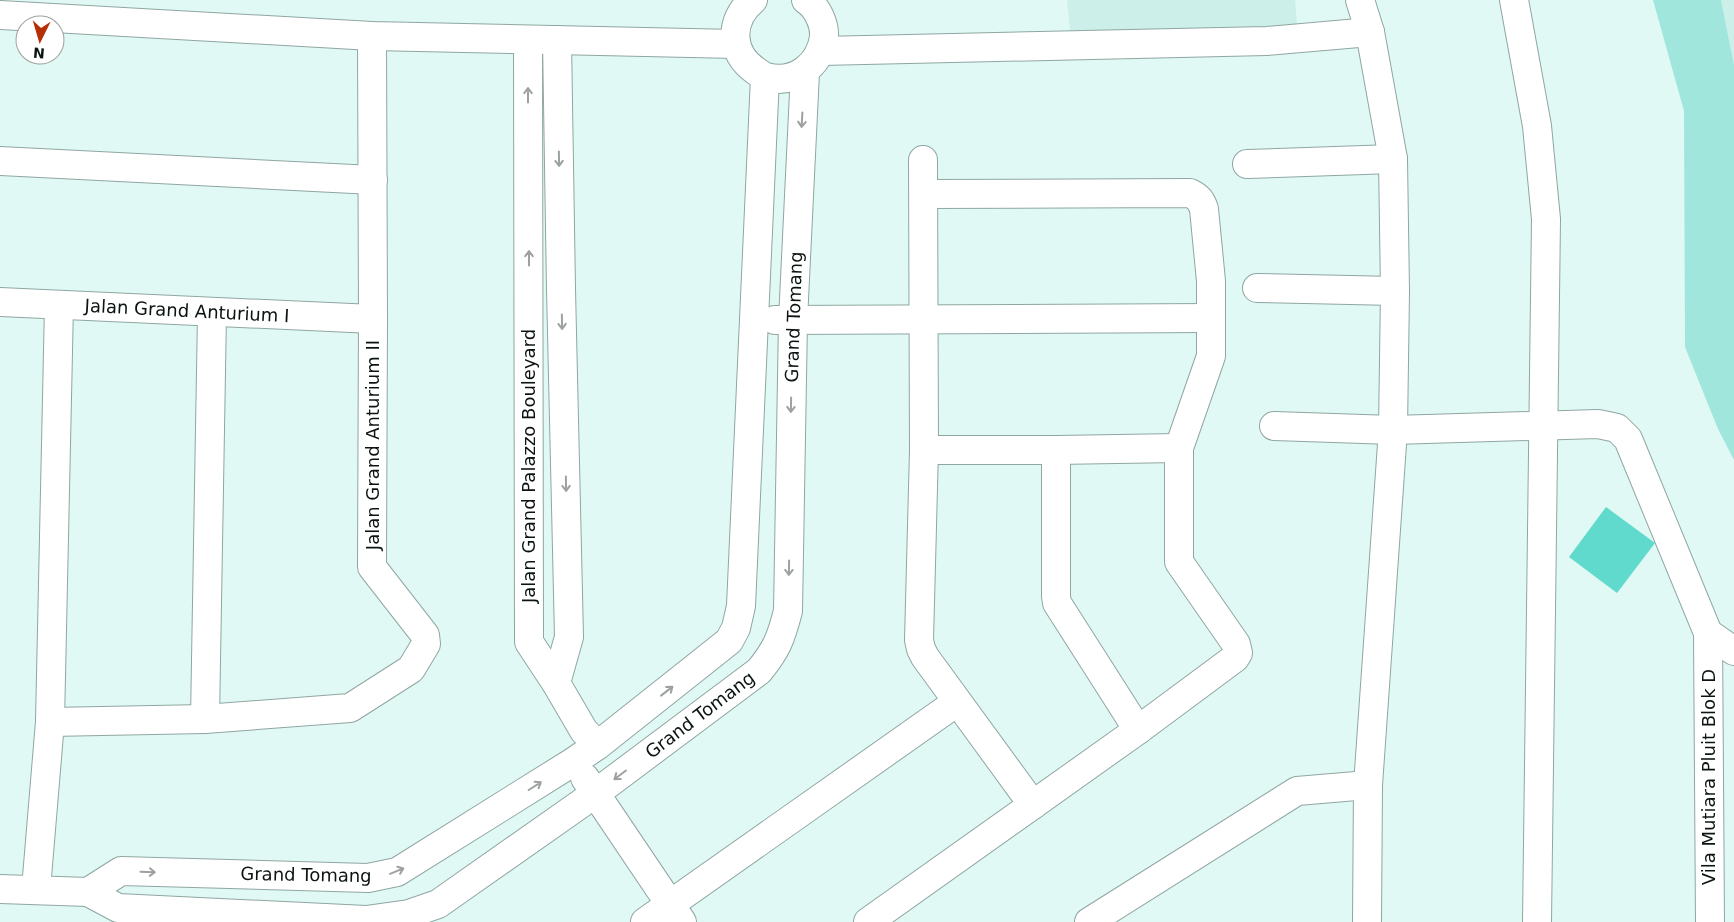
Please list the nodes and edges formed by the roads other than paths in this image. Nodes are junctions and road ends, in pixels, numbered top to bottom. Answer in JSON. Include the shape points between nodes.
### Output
{"nodes":[{"id":1,"x":753,"y":0,"type":"edge"},
{"id":2,"x":806,"y":0,"type":"edge"},
{"id":3,"x":1360,"y":0,"type":"edge"},
{"id":4,"x":1514,"y":0,"type":"edge"},
{"id":5,"x":0,"y":15,"type":"edge"},
{"id":6,"x":1370,"y":32,"type":"junction"},
{"id":7,"x":372,"y":36,"type":"junction"},
{"id":8,"x":528,"y":40,"type":"junction"},
{"id":9,"x":557,"y":40,"type":"junction"},
{"id":10,"x":736,"y":44,"type":"junction"},
{"id":11,"x":813,"y":62,"type":"junction"},
{"id":12,"x":765,"y":77,"type":"junction"},
{"id":13,"x":1393,"y":159,"type":"junction"},
{"id":14,"x":923,"y":160,"type":"dead end"},
{"id":15,"x":0,"y":161,"type":"edge"},
{"id":16,"x":1247,"y":164,"type":"dead end"},
{"id":17,"x":373,"y":180,"type":"junction"},
{"id":18,"x":924,"y":194,"type":"junction"},
{"id":19,"x":1257,"y":288,"type":"dead end"},
{"id":20,"x":561,"y":289,"type":"junction"},
{"id":21,"x":529,"y":290,"type":"junction"},
{"id":22,"x":1395,"y":291,"type":"junction"},
{"id":23,"x":0,"y":302,"type":"edge"},
{"id":24,"x":59,"y":305,"type":"junction"},
{"id":25,"x":212,"y":312,"type":"junction"},
{"id":26,"x":1212,"y":318,"type":"junction"},
{"id":27,"x":373,"y":319,"type":"junction"},
{"id":28,"x":754,"y":320,"type":"junction"},
{"id":29,"x":793,"y":320,"type":"junction"},
{"id":30,"x":923,"y":320,"type":"junction"},
{"id":31,"x":1274,"y":426,"type":"dead end"},
{"id":32,"x":1543,"y":426,"type":"junction"},
{"id":33,"x":1393,"y":430,"type":"junction"},
{"id":34,"x":1179,"y":448,"type":"junction"},
{"id":35,"x":924,"y":450,"type":"junction"},
{"id":36,"x":1056,"y":450,"type":"junction"},
{"id":37,"x":1708,"y":633,"type":"junction"},
{"id":38,"x":569,"y":637,"type":"junction"},
{"id":39,"x":529,"y":642,"type":"junction"},
{"id":40,"x":1734,"y":651,"type":"edge"},
{"id":41,"x":556,"y":683,"type":"junction"},
{"id":42,"x":957,"y":702,"type":"junction"},
{"id":43,"x":204,"y":719,"type":"junction"},
{"id":44,"x":50,"y":722,"type":"junction"},
{"id":45,"x":1138,"y":730,"type":"junction"},
{"id":46,"x":598,"y":745,"type":"junction"},
{"id":47,"x":573,"y":762,"type":"junction"},
{"id":48,"x":1368,"y":785,"type":"junction"},
{"id":49,"x":596,"y":793,"type":"junction"},
{"id":50,"x":1033,"y":805,"type":"junction"},
{"id":51,"x":121,"y":871,"type":"junction"},
{"id":52,"x":0,"y":889,"type":"edge"},
{"id":53,"x":36,"y":889,"type":"junction"},
{"id":54,"x":88,"y":892,"type":"junction"},
{"id":55,"x":676,"y":913,"type":"edge"},
{"id":56,"x":118,"y":915,"type":"edge"},
{"id":57,"x":645,"y":922,"type":"edge"},
{"id":58,"x":868,"y":922,"type":"edge"},
{"id":59,"x":1089,"y":922,"type":"edge"},
{"id":60,"x":1366,"y":922,"type":"edge"},
{"id":61,"x":1537,"y":922,"type":"edge"},
{"id":62,"x":1710,"y":922,"type":"edge"}],
"edges":[{"from":1,"to":10,"type":"street","via":[[744,8],[736,25]]},
{"from":2,"to":11,"type":"street","name":"Grand Tomang","via":[[820,17],[824,34]]},
{"from":3,"to":6,"type":"street"},
{"from":4,"to":32,"type":"street","via":[[1537,126],[1546,219]]},
{"from":5,"to":7,"type":"street"},
{"from":6,"to":11,"type":"street","via":[[1267,41]]},
{"from":6,"to":13,"type":"street"},
{"from":7,"to":8,"type":"street"},
{"from":7,"to":17,"type":"street","name":"Jalan Grand Anturium II"},
{"from":8,"to":9,"type":"street"},
{"from":21,"to":8,"type":"street","name":"Jalan Grand Palazzo Bouleyard","one_way":true},
{"from":9,"to":10,"type":"street"},
{"from":9,"to":20,"type":"street","name":"Jalan Grand Palazzo Bouleyard","one_way":true},
{"from":10,"to":12,"type":"street","via":[[746,64]]},
{"from":11,"to":12,"type":"street","via":[[786,79]]},
{"from":11,"to":29,"type":"street","name":"Grand Tomang","one_way":true},
{"from":12,"to":28,"type":"street","name":"Grand Tomang"},
{"from":13,"to":16,"type":"street"},
{"from":13,"to":22,"type":"street"},
{"from":14,"to":18,"type":"street"},
{"from":15,"to":17,"type":"street"},
{"from":17,"to":27,"type":"street","name":"Jalan Grand Anturium II"},
{"from":18,"to":26,"type":"street","via":[[1190,193],[1197,196],[1204,209]]},
{"from":18,"to":30,"type":"street"},
{"from":19,"to":22,"type":"street"},
{"from":20,"to":21,"type":"street"},
{"from":20,"to":38,"type":"street","name":"Jalan Grand Palazzo Bouleyard","one_way":true},
{"from":21,"to":39,"type":"street","name":"Jalan Grand Palazzo Bouleyard"},
{"from":22,"to":33,"type":"street"},
{"from":23,"to":24,"type":"street","name":"Jalan Grand Anturium I"},
{"from":24,"to":25,"type":"street","name":"Jalan Grand Anturium I"},
{"from":24,"to":44,"type":"street"},
{"from":25,"to":27,"type":"street","name":"Jalan Grand Anturium I"},
{"from":25,"to":43,"type":"street"},
{"from":26,"to":30,"type":"street"},
{"from":26,"to":34,"type":"street","via":[[1211,356]]},
{"from":27,"to":43,"type":"street","name":"Jalan Grand Anturium II","via":[[372,567],[425,635],[426,644],[412,669],[350,708]]},
{"from":28,"to":29,"type":"street"},
{"from":46,"to":28,"type":"street","name":"Grand Tomang","one_way":true,"via":[[729,641],[736,628],[741,606]]},
{"from":29,"to":30,"type":"street"},
{"from":29,"to":49,"type":"street","name":"Grand Tomang","one_way":true,"via":[[788,612],[781,638],[759,671]]},
{"from":30,"to":35,"type":"street"},
{"from":31,"to":33,"type":"street","name":"Vila Mutiara Pluit Blok D"},
{"from":32,"to":33,"type":"street","name":"Vila Mutiara Pluit Blok D"},
{"from":32,"to":37,"type":"street","name":"Vila Mutiara Pluit Blok D","via":[[1598,424],[1617,428],[1628,439]]},
{"from":32,"to":61,"type":"street"},
{"from":33,"to":48,"type":"street"},
{"from":34,"to":36,"type":"street"},
{"from":34,"to":45,"type":"street","via":[[1178,562],[1236,644],[1238,653]]},
{"from":35,"to":36,"type":"street"},
{"from":35,"to":42,"type":"street","via":[[919,640],[925,657]]},
{"from":36,"to":45,"type":"street","via":[[1057,603]]},
{"from":37,"to":40,"type":"street","name":"Vila Mutiara Pluit Blok D"},
{"from":37,"to":62,"type":"street","name":"Vila Mutiara Pluit Blok D"},
{"from":38,"to":39,"type":"street"},
{"from":38,"to":41,"type":"street","name":"Jalan Grand Palazzo Bouleyard"},
{"from":39,"to":41,"type":"street"},
{"from":41,"to":46,"type":"street","via":[[584,731]]},
{"from":42,"to":50,"type":"street"},
{"from":42,"to":55,"type":"street"},
{"from":43,"to":44,"type":"street","name":"Jalan Grand Anturium II"},
{"from":44,"to":53,"type":"street"},
{"from":45,"to":50,"type":"street"},
{"from":46,"to":47,"type":"street","name":"Grand Tomang"},
{"from":47,"to":49,"type":"street"},
{"from":51,"to":47,"type":"street","name":"Grand Tomang","one_way":true,"via":[[368,878],[397,872]]},
{"from":48,"to":59,"type":"street","via":[[1297,791]]},
{"from":48,"to":60,"type":"street"},
{"from":49,"to":55,"type":"street"},
{"from":49,"to":56,"type":"street","name":"Grand Tomang","via":[[438,904],[409,914],[366,920]]},
{"from":50,"to":58,"type":"street"},
{"from":51,"to":54,"type":"street"},
{"from":51,"to":56,"type":"street"},
{"from":52,"to":53,"type":"street","name":"Grand Tomang"},
{"from":53,"to":54,"type":"street","name":"Grand Tomang"},
{"from":54,"to":56,"type":"street","name":"Grand Tomang"},
{"from":55,"to":57,"type":"street"}]}
